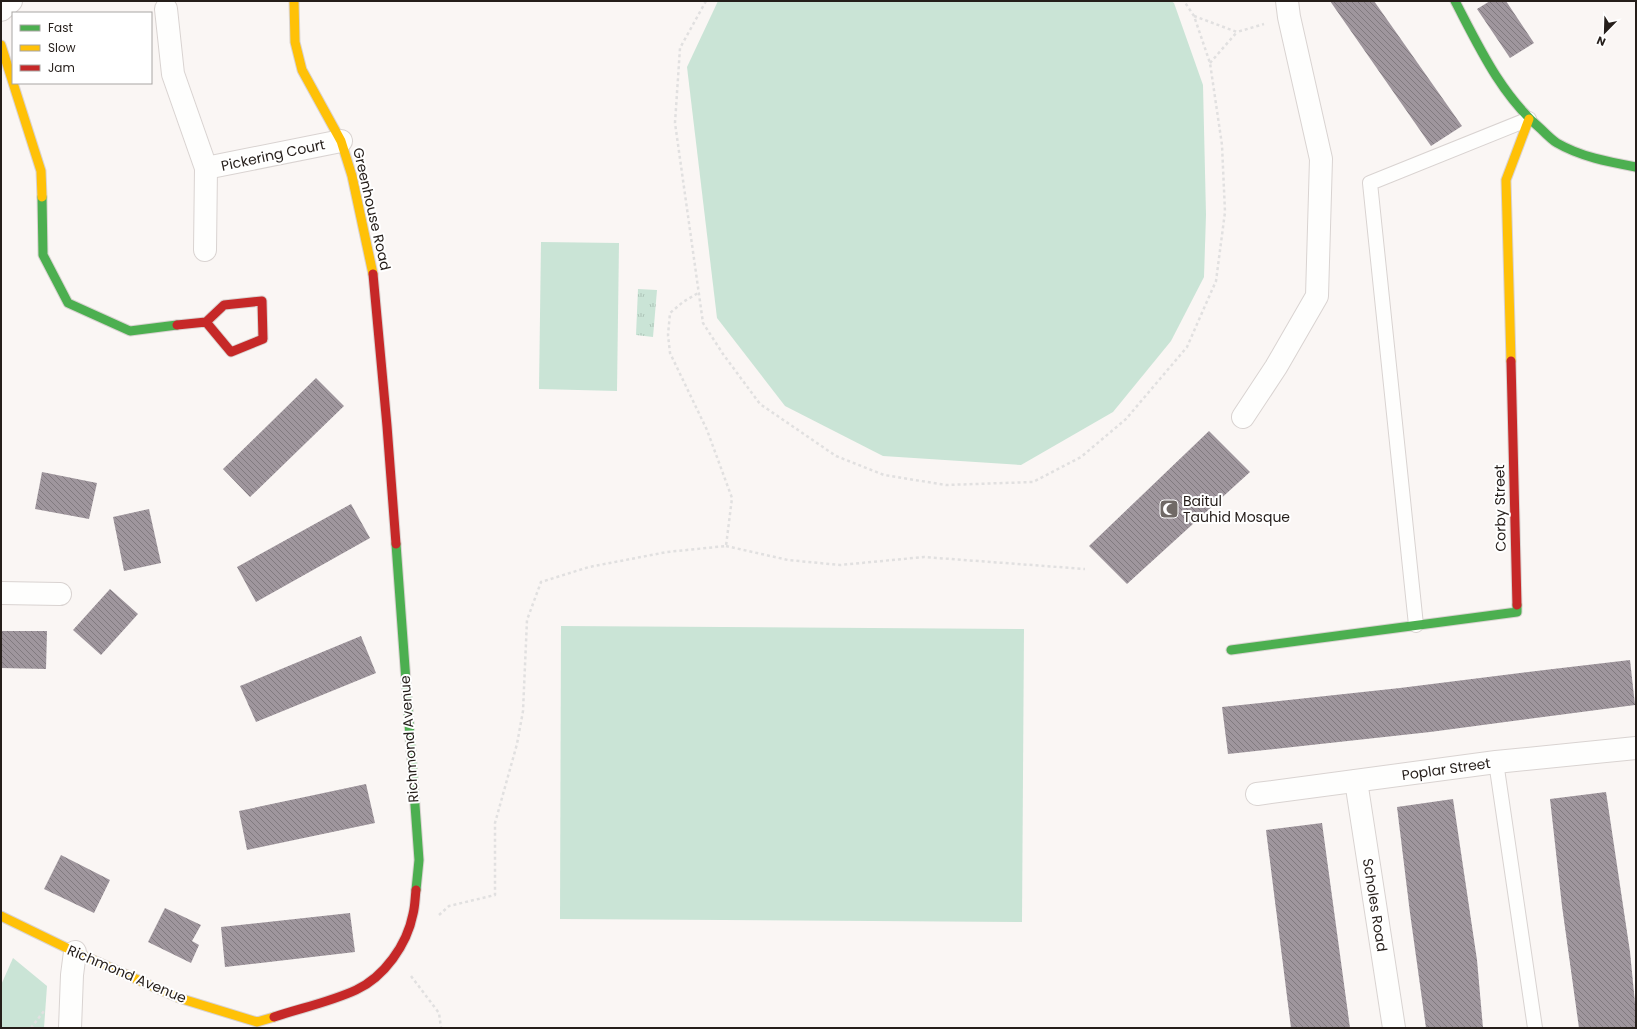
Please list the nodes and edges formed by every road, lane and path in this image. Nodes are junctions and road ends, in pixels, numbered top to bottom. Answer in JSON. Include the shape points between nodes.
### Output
{"nodes":[{"id":1,"x":11,"y":1,"type":"edge"},
{"id":2,"x":294,"y":1,"type":"edge"},
{"id":3,"x":706,"y":1,"type":"edge"},
{"id":4,"x":1184,"y":1,"type":"edge"},
{"id":5,"x":1455,"y":1,"type":"edge"},
{"id":6,"x":166,"y":9,"type":"dead end"},
{"id":7,"x":1288,"y":9,"type":"edge"},
{"id":8,"x":1,"y":10,"type":"edge"},
{"id":9,"x":1194,"y":16,"type":"junction"},
{"id":10,"x":1237,"y":32,"type":"junction"},
{"id":11,"x":1,"y":45,"type":"edge"},
{"id":12,"x":1210,"y":63,"type":"junction"},
{"id":13,"x":12,"y":80,"type":"edge"},
{"id":14,"x":13,"y":84,"type":"edge"},
{"id":15,"x":1529,"y":119,"type":"junction"},
{"id":16,"x":341,"y":141,"type":"junction"},
{"id":17,"x":206,"y":168,"type":"junction"},
{"id":18,"x":1636,"y":168,"type":"edge"},
{"id":19,"x":205,"y":250,"type":"dead end"},
{"id":20,"x":698,"y":293,"type":"junction"},
{"id":21,"x":206,"y":322,"type":"junction"},
{"id":22,"x":381,"y":363,"type":"joint"},
{"id":23,"x":1243,"y":416,"type":"dead end"},
{"id":24,"x":726,"y":546,"type":"junction"},
{"id":25,"x":1085,"y":569,"type":"dead end"},
{"id":26,"x":1,"y":593,"type":"edge"},
{"id":27,"x":60,"y":594,"type":"dead end"},
{"id":28,"x":1416,"y":625,"type":"junction"},
{"id":29,"x":1231,"y":650,"type":"dead end"},
{"id":30,"x":1636,"y":748,"type":"edge"},
{"id":31,"x":1496,"y":762,"type":"junction"},
{"id":32,"x":1356,"y":781,"type":"junction"},
{"id":33,"x":1258,"y":794,"type":"dead end"},
{"id":34,"x":1,"y":916,"type":"edge"},
{"id":35,"x":438,"y":917,"type":"dead end"},
{"id":36,"x":75,"y":952,"type":"junction"},
{"id":37,"x":395,"y":955,"type":"junction"},
{"id":38,"x":257,"y":1025,"type":"edge"},
{"id":39,"x":70,"y":1028,"type":"edge"},
{"id":40,"x":442,"y":1028,"type":"edge"},
{"id":41,"x":1394,"y":1028,"type":"edge"},
{"id":42,"x":1535,"y":1028,"type":"edge"}],
"edges":[{"from":1,"to":8,"type":"street"},
{"from":2,"to":16,"type":"street","name":"Greenhouse Road","via":[[295,42],[302,70]]},
{"from":3,"to":20,"type":"path","via":[[680,48],[675,123]]},
{"from":4,"to":9,"type":"path"},
{"from":5,"to":15,"type":"street","via":[[1502,87]]},
{"from":6,"to":17,"type":"street","name":"Pickering Court","via":[[173,74]]},
{"from":7,"to":10,"type":"path"},
{"from":7,"to":23,"type":"street","via":[[1321,159],[1317,296],[1276,367]]},
{"from":9,"to":10,"type":"path"},
{"from":9,"to":12,"type":"path"},
{"from":10,"to":12,"type":"path"},
{"from":11,"to":13,"type":"street"},
{"from":12,"to":20,"type":"path","via":[[1222,145],[1225,212],[1216,281],[1187,347],[1126,419],[1081,457],[1033,482],[946,485],[884,475],[836,456],[760,404],[703,323]]},
{"from":14,"to":21,"type":"street","via":[[41,171],[43,255],[68,303],[130,331]]},
{"from":15,"to":18,"type":"street","via":[[1557,143],[1598,160]]},
{"from":15,"to":28,"type":"street","name":"Corby Street","via":[[1506,180],[1517,612]]},
{"from":15,"to":28,"type":"lane","via":[[1370,183]]},
{"from":16,"to":17,"type":"street","name":"Pickering Court"},
{"from":16,"to":22,"type":"street","name":"Greenhouse Road","via":[[352,176],[372,267]]},
{"from":17,"to":19,"type":"street","name":"Pickering Court"},
{"from":20,"to":24,"type":"path","via":[[670,313],[668,335],[670,353],[707,430],[732,498]]},
{"from":21,"to":21,"type":"street","via":[[224,305],[262,301],[263,339],[231,352]]},
{"from":22,"to":37,"type":"street","name":"Richmond Avenue","via":[[419,860],[413,915]]},
{"from":24,"to":25,"type":"path","via":[[788,560],[840,565],[924,557]]},
{"from":24,"to":35,"type":"path","via":[[667,552],[589,567],[541,582],[527,620],[523,711],[517,744],[495,823],[495,896],[449,906]]},
{"from":26,"to":27,"type":"street"},
{"from":28,"to":29,"type":"street","name":"Corby Street"},
{"from":30,"to":31,"type":"street","name":"Poplar Street"},
{"from":31,"to":32,"type":"street","name":"Poplar Street"},
{"from":31,"to":42,"type":"lane"},
{"from":32,"to":33,"type":"street","name":"Poplar Street"},
{"from":32,"to":41,"type":"street","name":"Scholes Road"},
{"from":34,"to":36,"type":"street","name":"Richmond Avenue"},
{"from":36,"to":38,"type":"street","name":"Richmond Avenue","via":[[180,998]]},
{"from":36,"to":39,"type":"street"},
{"from":37,"to":38,"type":"street","name":"Richmond Avenue","via":[[375,978],[356,990]]},
{"from":37,"to":40,"type":"path","via":[[438,1013]]}]}
